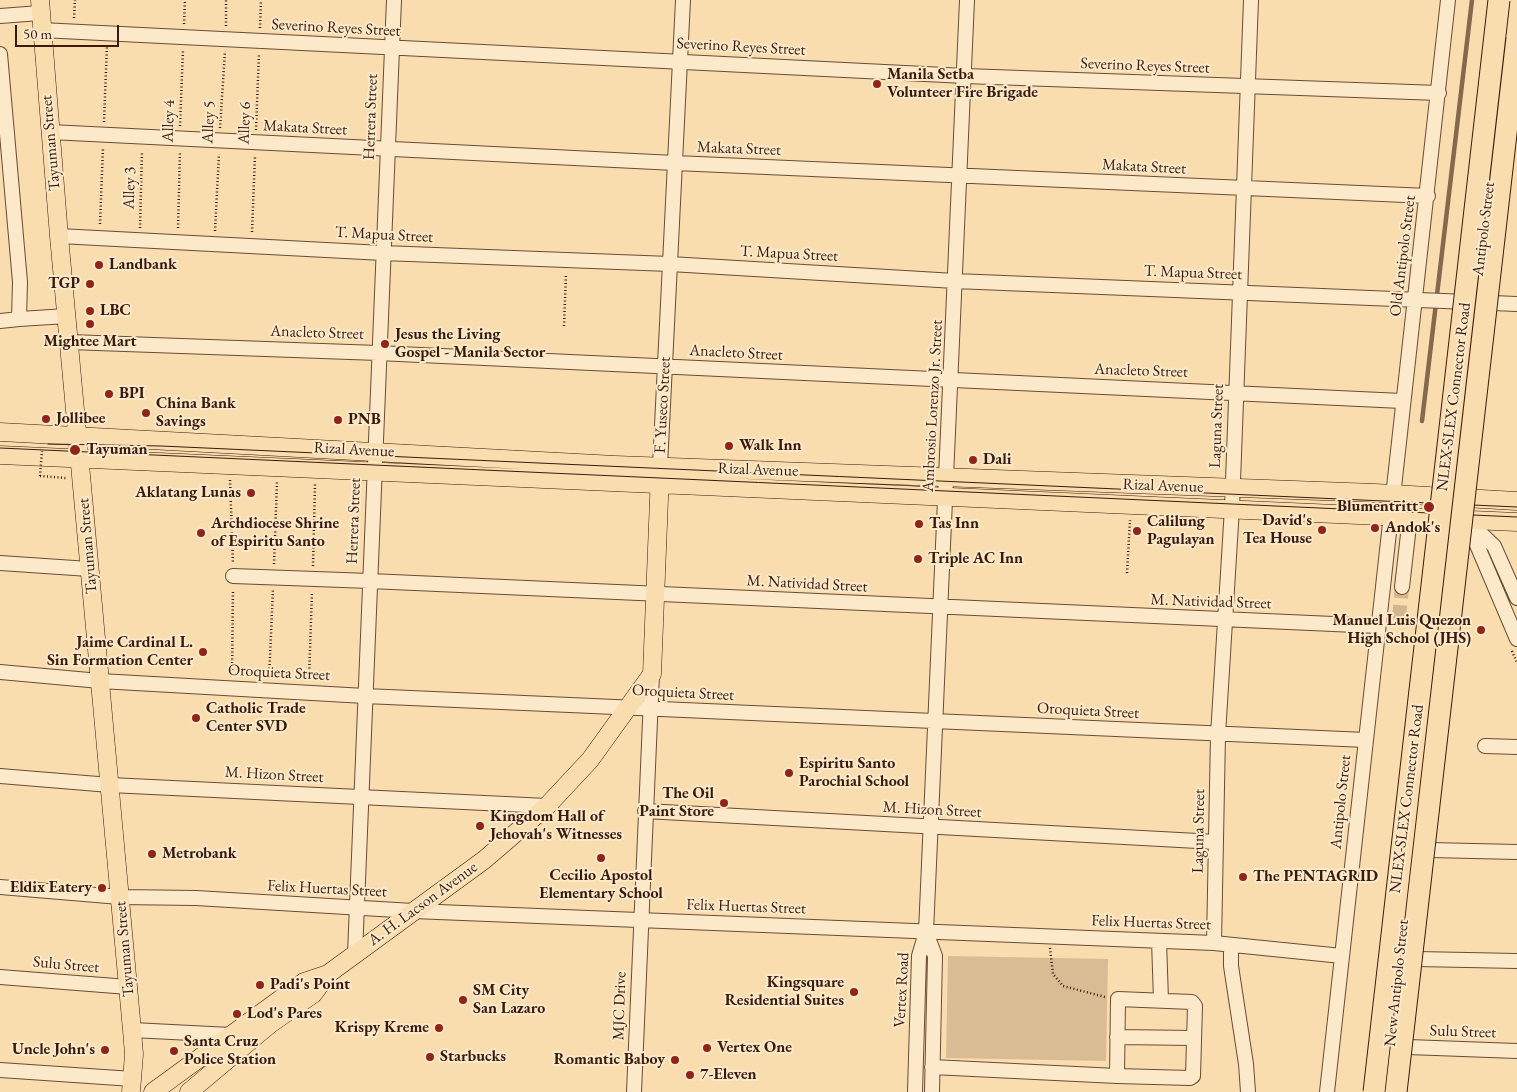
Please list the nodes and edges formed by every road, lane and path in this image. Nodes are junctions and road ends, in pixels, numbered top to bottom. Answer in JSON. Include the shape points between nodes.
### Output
{"nodes":[{"id":1,"x":75,"y":0,"type":"edge"},
{"id":2,"x":185,"y":0,"type":"edge"},
{"id":3,"x":226,"y":0,"type":"edge"},
{"id":4,"x":261,"y":0,"type":"edge"},
{"id":5,"x":394,"y":0,"type":"edge"},
{"id":6,"x":682,"y":0,"type":"edge"},
{"id":7,"x":967,"y":0,"type":"edge"},
{"id":8,"x":1251,"y":0,"type":"edge"},
{"id":9,"x":1448,"y":0,"type":"edge"},
{"id":10,"x":1499,"y":0,"type":"edge"},
{"id":11,"x":41,"y":15,"type":"edge"},
{"id":12,"x":0,"y":16,"type":"edge"},
{"id":13,"x":74,"y":32,"type":"junction"},
{"id":14,"x":184,"y":38,"type":"junction"},
{"id":15,"x":1517,"y":38,"type":"edge"},
{"id":16,"x":226,"y":40,"type":"junction"},
{"id":17,"x":259,"y":42,"type":"junction"},
{"id":18,"x":392,"y":49,"type":"junction"},
{"id":19,"x":0,"y":54,"type":"edge"},
{"id":20,"x":680,"y":61,"type":"junction"},
{"id":21,"x":965,"y":76,"type":"junction"},
{"id":22,"x":1248,"y":88,"type":"junction"},
{"id":23,"x":1439,"y":93,"type":"junction"},
{"id":24,"x":1517,"y":96,"type":"edge"},
{"id":25,"x":50,"y":132,"type":"junction"},
{"id":26,"x":143,"y":137,"type":"junction"},
{"id":27,"x":180,"y":138,"type":"junction"},
{"id":28,"x":219,"y":140,"type":"junction"},
{"id":29,"x":255,"y":142,"type":"junction"},
{"id":30,"x":387,"y":149,"type":"junction"},
{"id":31,"x":675,"y":163,"type":"junction"},
{"id":32,"x":960,"y":176,"type":"junction"},
{"id":33,"x":1244,"y":189,"type":"junction"},
{"id":34,"x":1428,"y":196,"type":"junction"},
{"id":35,"x":59,"y":236,"type":"junction"},
{"id":36,"x":140,"y":241,"type":"junction"},
{"id":37,"x":178,"y":242,"type":"junction"},
{"id":38,"x":215,"y":244,"type":"junction"},
{"id":39,"x":251,"y":246,"type":"junction"},
{"id":40,"x":383,"y":253,"type":"junction"},
{"id":41,"x":566,"y":260,"type":"junction"},
{"id":42,"x":670,"y":264,"type":"junction"},
{"id":43,"x":955,"y":281,"type":"junction"},
{"id":44,"x":1240,"y":292,"type":"junction"},
{"id":45,"x":1416,"y":298,"type":"junction"},
{"id":46,"x":1493,"y":303,"type":"junction"},
{"id":47,"x":1517,"y":304,"type":"edge"},
{"id":48,"x":67,"y":316,"type":"junction"},
{"id":49,"x":19,"y":320,"type":"junction"},
{"id":50,"x":0,"y":322,"type":"edge"},
{"id":51,"x":564,"y":326,"type":"dead end"},
{"id":52,"x":69,"y":342,"type":"junction"},
{"id":53,"x":378,"y":353,"type":"junction"},
{"id":54,"x":665,"y":368,"type":"junction"},
{"id":55,"x":952,"y":381,"type":"junction"},
{"id":56,"x":1236,"y":393,"type":"junction"},
{"id":57,"x":1402,"y":400,"type":"junction"},
{"id":58,"x":0,"y":432,"type":"edge"},
{"id":59,"x":77,"y":436,"type":"junction"},
{"id":60,"x":42,"y":450,"type":"dead end"},
{"id":61,"x":374,"y":452,"type":"junction"},
{"id":62,"x":0,"y":455,"type":"edge"},
{"id":63,"x":79,"y":459,"type":"junction"},
{"id":64,"x":660,"y":466,"type":"junction"},
{"id":65,"x":374,"y":472,"type":"junction"},
{"id":66,"x":56,"y":477,"type":"dead end"},
{"id":67,"x":659,"y":485,"type":"junction"},
{"id":68,"x":947,"y":486,"type":"junction"},
{"id":69,"x":1232,"y":488,"type":"junction"},
{"id":70,"x":1381,"y":491,"type":"junction"},
{"id":71,"x":1468,"y":498,"type":"junction"},
{"id":72,"x":1517,"y":501,"type":"edge"},
{"id":73,"x":1131,"y":504,"type":"junction"},
{"id":74,"x":1232,"y":508,"type":"junction"},
{"id":75,"x":1391,"y":516,"type":"junction"},
{"id":76,"x":1410,"y":517,"type":"junction"},
{"id":77,"x":1441,"y":518,"type":"junction"},
{"id":78,"x":1466,"y":519,"type":"junction"},
{"id":79,"x":1517,"y":522,"type":"edge"},
{"id":80,"x":0,"y":564,"type":"edge"},
{"id":81,"x":90,"y":568,"type":"junction"},
{"id":82,"x":1127,"y":573,"type":"dead end"},
{"id":83,"x":233,"y":576,"type":"dead end"},
{"id":84,"x":370,"y":581,"type":"junction"},
{"id":85,"x":1402,"y":587,"type":"tunnel mouth"},
{"id":86,"x":1432,"y":591,"type":"dead end"},
{"id":87,"x":655,"y":595,"type":"junction"},
{"id":88,"x":1517,"y":598,"type":"edge"},
{"id":89,"x":941,"y":608,"type":"junction"},
{"id":90,"x":1225,"y":620,"type":"junction"},
{"id":91,"x":1378,"y":626,"type":"junction"},
{"id":92,"x":1517,"y":639,"type":"edge"},
{"id":93,"x":0,"y":672,"type":"edge"},
{"id":94,"x":652,"y":674,"type":"junction"},
{"id":95,"x":100,"y":681,"type":"junction"},
{"id":96,"x":365,"y":696,"type":"junction"},
{"id":97,"x":629,"y":708,"type":"junction"},
{"id":98,"x":650,"y":709,"type":"junction"},
{"id":99,"x":936,"y":722,"type":"junction"},
{"id":100,"x":1218,"y":735,"type":"junction"},
{"id":101,"x":1366,"y":740,"type":"junction"},
{"id":102,"x":1485,"y":746,"type":"dead end"},
{"id":103,"x":1517,"y":748,"type":"edge"},
{"id":104,"x":0,"y":776,"type":"edge"},
{"id":105,"x":110,"y":785,"type":"junction"},
{"id":106,"x":362,"y":797,"type":"junction"},
{"id":107,"x":547,"y":806,"type":"junction"},
{"id":108,"x":645,"y":811,"type":"junction"},
{"id":109,"x":931,"y":827,"type":"junction"},
{"id":110,"x":1216,"y":842,"type":"junction"},
{"id":111,"x":1430,"y":850,"type":"junction"},
{"id":112,"x":1517,"y":852,"type":"edge"},
{"id":113,"x":0,"y":887,"type":"edge"},
{"id":114,"x":120,"y":897,"type":"junction"},
{"id":115,"x":358,"y":909,"type":"junction"},
{"id":116,"x":413,"y":912,"type":"junction"},
{"id":117,"x":641,"y":920,"type":"junction"},
{"id":118,"x":926,"y":932,"type":"junction"},
{"id":119,"x":1159,"y":941,"type":"junction"},
{"id":120,"x":1214,"y":943,"type":"junction"},
{"id":121,"x":1231,"y":945,"type":"junction"},
{"id":122,"x":354,"y":954,"type":"junction"},
{"id":123,"x":1342,"y":956,"type":"junction"},
{"id":124,"x":1417,"y":959,"type":"junction"},
{"id":125,"x":1517,"y":961,"type":"edge"},
{"id":126,"x":1051,"y":965,"type":"dead end"},
{"id":127,"x":328,"y":974,"type":"junction"},
{"id":128,"x":0,"y":977,"type":"edge"},
{"id":129,"x":128,"y":987,"type":"junction"},
{"id":130,"x":1118,"y":1000,"type":"junction"},
{"id":131,"x":1161,"y":1000,"type":"junction"},
{"id":132,"x":132,"y":1030,"type":"junction"},
{"id":133,"x":231,"y":1035,"type":"junction"},
{"id":134,"x":1117,"y":1037,"type":"junction"},
{"id":135,"x":1194,"y":1038,"type":"junction"},
{"id":136,"x":1408,"y":1047,"type":"junction"},
{"id":137,"x":1517,"y":1051,"type":"edge"},
{"id":138,"x":932,"y":1067,"type":"junction"},
{"id":139,"x":0,"y":1070,"type":"edge"},
{"id":140,"x":1117,"y":1076,"type":"junction"},
{"id":141,"x":132,"y":1085,"type":"edge"},
{"id":142,"x":153,"y":1092,"type":"edge"},
{"id":143,"x":189,"y":1092,"type":"edge"},
{"id":144,"x":634,"y":1092,"type":"edge"},
{"id":145,"x":915,"y":1092,"type":"edge"},
{"id":146,"x":932,"y":1092,"type":"edge"},
{"id":147,"x":1248,"y":1092,"type":"edge"},
{"id":148,"x":1327,"y":1092,"type":"edge"},
{"id":149,"x":1374,"y":1092,"type":"edge"},
{"id":150,"x":1396,"y":1092,"type":"edge"},
{"id":151,"x":1403,"y":1092,"type":"edge"}],
"edges":[{"from":1,"to":13,"type":"path"},
{"from":2,"to":14,"type":"path","name":"Alley 4"},
{"from":3,"to":16,"type":"path","name":"Alley 5"},
{"from":4,"to":17,"type":"path","name":"Alley 6"},
{"from":5,"to":18,"type":"street","name":"Herrera Street"},
{"from":6,"to":20,"type":"street","name":"F. Yuseco Street"},
{"from":7,"to":21,"type":"street","name":"Ambrosio Lorenzo Jr. Street"},
{"from":8,"to":22,"type":"street","name":"Laguna Street"},
{"from":9,"to":23,"type":"street","name":"Old Antipolo Street"},
{"from":10,"to":149,"type":"highway","name":"NLEX-SLEX Connector Road","bridge":true},
{"from":11,"to":12,"type":"street","name":"Severino Reyes Street"},
{"from":11,"to":13,"type":"street","name":"Severino Reyes Street"},
{"from":11,"to":25,"type":"main road","name":"Tayuman Street"},
{"from":13,"to":14,"type":"street","name":"Severino Reyes Street"},
{"from":14,"to":16,"type":"street","name":"Severino Reyes Street"},
{"from":14,"to":27,"type":"path","name":"Alley 4"},
{"from":15,"to":150,"type":"highway","name":"NLEX-SLEX Connector Road","bridge":true},
{"from":16,"to":17,"type":"street","name":"Severino Reyes Street"},
{"from":16,"to":28,"type":"path","name":"Alley 5"},
{"from":17,"to":18,"type":"street","name":"Severino Reyes Street"},
{"from":17,"to":29,"type":"path","name":"Alley 6"},
{"from":18,"to":20,"type":"street","name":"Severino Reyes Street"},
{"from":18,"to":30,"type":"street","name":"Herrera Street"},
{"from":19,"to":49,"type":"street","via":[[20,282]]},
{"from":20,"to":21,"type":"street","name":"Severino Reyes Street"},
{"from":20,"to":31,"type":"street","name":"F. Yuseco Street"},
{"from":21,"to":22,"type":"street","name":"Severino Reyes Street"},
{"from":21,"to":32,"type":"street","name":"Ambrosio Lorenzo Jr. Street"},
{"from":22,"to":23,"type":"street","name":"Severino Reyes Street"},
{"from":22,"to":33,"type":"street","name":"Laguna Street"},
{"from":23,"to":34,"type":"street","name":"Old Antipolo Street"},
{"from":24,"to":46,"type":"street","name":"Antipolo Street"},
{"from":25,"to":26,"type":"street","name":"Makata Street"},
{"from":25,"to":35,"type":"main road","name":"Tayuman Street"},
{"from":26,"to":27,"type":"street","name":"Makata Street"},
{"from":26,"to":36,"type":"path","name":"Alley 3"},
{"from":27,"to":28,"type":"street","name":"Makata Street"},
{"from":27,"to":37,"type":"path","name":"Alley 4"},
{"from":28,"to":29,"type":"street","name":"Makata Street"},
{"from":28,"to":38,"type":"path","name":"Alley 5"},
{"from":29,"to":30,"type":"street","name":"Makata Street"},
{"from":29,"to":39,"type":"path","name":"Alley 6"},
{"from":30,"to":31,"type":"street","name":"Makata Street"},
{"from":30,"to":40,"type":"street","name":"Herrera Street"},
{"from":31,"to":32,"type":"street","name":"Makata Street"},
{"from":31,"to":42,"type":"street","name":"F. Yuseco Street"},
{"from":32,"to":33,"type":"street","name":"Makata Street"},
{"from":32,"to":43,"type":"street","name":"Ambrosio Lorenzo Jr. Street"},
{"from":33,"to":34,"type":"street","name":"Makata Street"},
{"from":33,"to":44,"type":"street","name":"Laguna Street"},
{"from":34,"to":45,"type":"street","name":"Old Antipolo Street"},
{"from":35,"to":36,"type":"street","name":"T. Mapua Street"},
{"from":35,"to":48,"type":"main road","name":"Tayuman Street"},
{"from":36,"to":37,"type":"street","name":"T. Mapua Street"},
{"from":37,"to":38,"type":"street","name":"T. Mapua Street"},
{"from":38,"to":39,"type":"street","name":"T. Mapua Street"},
{"from":39,"to":40,"type":"street","name":"T. Mapua Street"},
{"from":40,"to":41,"type":"street","name":"T. Mapua Street"},
{"from":40,"to":53,"type":"street","name":"Herrera Street"},
{"from":41,"to":42,"type":"street","name":"T. Mapua Street"},
{"from":41,"to":51,"type":"path"},
{"from":42,"to":43,"type":"street","name":"T. Mapua Street"},
{"from":42,"to":54,"type":"street","name":"F. Yuseco Street"},
{"from":43,"to":44,"type":"street","name":"T. Mapua Street"},
{"from":43,"to":55,"type":"street","name":"Ambrosio Lorenzo Jr. Street"},
{"from":44,"to":45,"type":"street","name":"T. Mapua Street"},
{"from":44,"to":56,"type":"street","name":"Laguna Street"},
{"from":45,"to":46,"type":"street","name":"T. Mapua Street"},
{"from":45,"to":57,"type":"street","name":"Old Antipolo Street"},
{"from":46,"to":47,"type":"street","name":"T. Mapua Street"},
{"from":46,"to":71,"type":"street","name":"Antipolo Street"},
{"from":48,"to":49,"type":"street"},
{"from":48,"to":52,"type":"main road","name":"Tayuman Street"},
{"from":49,"to":50,"type":"street"},
{"from":52,"to":53,"type":"street","name":"Anacleto Street"},
{"from":52,"to":59,"type":"main road","name":"Tayuman Street"},
{"from":53,"to":54,"type":"street","name":"Anacleto Street"},
{"from":53,"to":61,"type":"street","name":"Herrera Street"},
{"from":54,"to":55,"type":"street","name":"Anacleto Street"},
{"from":54,"to":64,"type":"street","name":"F. Yuseco Street"},
{"from":55,"to":56,"type":"street","name":"Anacleto Street"},
{"from":55,"to":68,"type":"street","name":"Ambrosio Lorenzo Jr. Street"},
{"from":56,"to":57,"type":"street","name":"Anacleto Street"},
{"from":56,"to":69,"type":"street","name":"Laguna Street"},
{"from":57,"to":70,"type":"street","name":"Old Antipolo Street"},
{"from":58,"to":59,"type":"main road","name":"Rizal Avenue"},
{"from":59,"to":61,"type":"main road","name":"Rizal Avenue"},
{"from":59,"to":63,"type":"main road","name":"Tayuman Street"},
{"from":60,"to":66,"type":"path","bridge":true,"via":[[40,476]]},
{"from":61,"to":64,"type":"main road","name":"Rizal Avenue"},
{"from":61,"to":65,"type":"street","name":"Herrera Street"},
{"from":62,"to":63,"type":"main road","name":"Rizal Avenue"},
{"from":63,"to":65,"type":"main road","name":"Rizal Avenue"},
{"from":63,"to":81,"type":"main road","name":"Tayuman Street"},
{"from":64,"to":67,"type":"main road","name":"F. Yuseco Street"},
{"from":64,"to":68,"type":"main road","name":"Rizal Avenue"},
{"from":65,"to":67,"type":"main road","name":"Rizal Avenue"},
{"from":65,"to":84,"type":"street","name":"Herrera Street"},
{"from":67,"to":68,"type":"main road","name":"Rizal Avenue"},
{"from":67,"to":87,"type":"main road","name":"F. Yuseco Street"},
{"from":68,"to":69,"type":"main road","name":"Rizal Avenue"},
{"from":68,"to":73,"type":"main road","name":"Rizal Avenue"},
{"from":68,"to":89,"type":"street","name":"Ambrosio Lorenzo Jr. Street"},
{"from":69,"to":70,"type":"main road","name":"Rizal Avenue"},
{"from":69,"to":74,"type":"street","name":"Laguna Street"},
{"from":70,"to":71,"type":"main road","name":"Rizal Avenue"},
{"from":70,"to":75,"type":"street","name":"Old Antipolo Street"},
{"from":71,"to":72,"type":"main road","name":"Rizal Avenue"},
{"from":71,"to":78,"type":"street","name":"Antipolo Street"},
{"from":73,"to":74,"type":"main road","name":"Rizal Avenue"},
{"from":73,"to":82,"type":"path"},
{"from":74,"to":75,"type":"main road","name":"Rizal Avenue"},
{"from":74,"to":90,"type":"street","name":"Laguna Street"},
{"from":75,"to":76,"type":"main road","name":"Rizal Avenue"},
{"from":75,"to":91,"type":"street","name":"Antipolo Street"},
{"from":76,"to":77,"type":"main road","name":"Rizal Avenue"},
{"from":76,"to":85,"type":"street"},
{"from":77,"to":78,"type":"main road","name":"Rizal Avenue"},
{"from":77,"to":86,"type":"street"},
{"from":78,"to":79,"type":"main road","name":"Rizal Avenue"},
{"from":78,"to":88,"type":"street","via":[[1494,546]]},
{"from":78,"to":92,"type":"street"},
{"from":78,"to":111,"type":"street","name":"New Antipolo Street"},
{"from":80,"to":81,"type":"street"},
{"from":81,"to":95,"type":"main road","name":"Tayuman Street"},
{"from":83,"to":84,"type":"street","name":"M. Natividad Street"},
{"from":84,"to":87,"type":"street","name":"M. Natividad Street"},
{"from":84,"to":96,"type":"street","name":"Herrera Street"},
{"from":87,"to":89,"type":"street","name":"M. Natividad Street"},
{"from":87,"to":94,"type":"main road","name":"F. Yuseco Street"},
{"from":89,"to":90,"type":"street","name":"M. Natividad Street"},
{"from":89,"to":99,"type":"street","name":"Ambrosio Lorenzo Jr. Street"},
{"from":90,"to":91,"type":"street","name":"M. Natividad Street"},
{"from":90,"to":100,"type":"street","name":"Laguna Street"},
{"from":91,"to":101,"type":"street","name":"Antipolo Street"},
{"from":93,"to":95,"type":"street","name":"Oroquieta Street"},
{"from":94,"to":97,"type":"main road","name":"A. H. Lacson Avenue"},
{"from":94,"to":98,"type":"street","name":"F. Yuseco Street"},
{"from":95,"to":96,"type":"street","name":"Oroquieta Street"},
{"from":95,"to":105,"type":"main road","name":"Tayuman Street"},
{"from":96,"to":97,"type":"street","name":"Oroquieta Street"},
{"from":96,"to":106,"type":"street","name":"Herrera Street"},
{"from":97,"to":98,"type":"street","name":"Oroquieta Street"},
{"from":97,"to":107,"type":"main road","name":"A. H. Lacson Avenue","via":[[590,760]]},
{"from":98,"to":99,"type":"street","name":"Oroquieta Street"},
{"from":98,"to":108,"type":"street","name":"F. Yuseco Street"},
{"from":99,"to":100,"type":"street","name":"Oroquieta Street"},
{"from":99,"to":109,"type":"street","name":"Ambrosio Lorenzo Jr. Street"},
{"from":100,"to":101,"type":"street","name":"Oroquieta Street"},
{"from":100,"to":110,"type":"street","name":"Laguna Street"},
{"from":101,"to":123,"type":"street","name":"Antipolo Street"},
{"from":102,"to":103,"type":"street"},
{"from":104,"to":105,"type":"street","name":"M. Hizon Street"},
{"from":105,"to":106,"type":"street","name":"M. Hizon Street"},
{"from":105,"to":114,"type":"main road","name":"Tayuman Street"},
{"from":106,"to":107,"type":"street","name":"M. Hizon Street"},
{"from":106,"to":115,"type":"street","name":"Herrera Street"},
{"from":107,"to":116,"type":"main road","name":"A. H. Lacson Avenue","via":[[484,860]]},
{"from":108,"to":109,"type":"street","name":"M. Hizon Street"},
{"from":108,"to":117,"type":"street","name":"MJC Drive"},
{"from":109,"to":110,"type":"street","name":"M. Hizon Street"},
{"from":109,"to":118,"type":"street","name":"Ambrosio Lorenzo Jr. Street"},
{"from":110,"to":120,"type":"street","name":"Laguna Street"},
{"from":111,"to":112,"type":"street"},
{"from":111,"to":124,"type":"street","name":"New Antipolo Street"},
{"from":113,"to":114,"type":"street","name":"Felix Huertas Street"},
{"from":114,"to":115,"type":"street","name":"Felix Huertas Street","via":[[196,898]]},
{"from":114,"to":129,"type":"main road","name":"Tayuman Street"},
{"from":115,"to":116,"type":"street","name":"Felix Huertas Street"},
{"from":115,"to":122,"type":"street","name":"Herrera Street"},
{"from":116,"to":117,"type":"street","name":"Felix Huertas Street"},
{"from":116,"to":122,"type":"main road","name":"A. H. Lacson Avenue"},
{"from":117,"to":118,"type":"street","name":"Felix Huertas Street"},
{"from":117,"to":144,"type":"street","name":"MJC Drive"},
{"from":118,"to":119,"type":"street","name":"Felix Huertas Street"},
{"from":118,"to":138,"type":"street","name":"Vertex Road","via":[[935,956]]},
{"from":118,"to":145,"type":"street","name":"Vertex Road","via":[[919,956]]},
{"from":119,"to":120,"type":"street","name":"Felix Huertas Street"},
{"from":119,"to":131,"type":"street"},
{"from":120,"to":121,"type":"street","name":"Felix Huertas Street"},
{"from":121,"to":123,"type":"street","name":"Felix Huertas Street"},
{"from":121,"to":147,"type":"street"},
{"from":122,"to":127,"type":"main road","name":"A. H. Lacson Avenue"},
{"from":123,"to":148,"type":"street","name":"Antipolo Street"},
{"from":124,"to":125,"type":"street"},
{"from":124,"to":136,"type":"street","name":"New Antipolo Street"},
{"from":126,"to":130,"type":"path","via":[[1053,974],[1063,986],[1092,996]]},
{"from":127,"to":133,"type":"main road","name":"A. H. Lacson Avenue","via":[[304,982]]},
{"from":127,"to":143,"type":"main road","name":"A. H. Lacson Avenue","via":[[313,994],[270,1024]]},
{"from":128,"to":129,"type":"street","name":"Sulu Street"},
{"from":129,"to":132,"type":"main road","name":"Tayuman Street"},
{"from":130,"to":131,"type":"street"},
{"from":130,"to":134,"type":"street"},
{"from":131,"to":135,"type":"street","via":[[1192,1002]]},
{"from":132,"to":133,"type":"street"},
{"from":132,"to":141,"type":"main road","name":"Tayuman Street"},
{"from":133,"to":142,"type":"main road","name":"A. H. Lacson Avenue"},
{"from":134,"to":135,"type":"street"},
{"from":134,"to":140,"type":"street"},
{"from":135,"to":140,"type":"street","via":[[1194,1074],[1190,1078]]},
{"from":136,"to":137,"type":"street","name":"Sulu Street"},
{"from":136,"to":151,"type":"street","name":"New Antipolo Street"},
{"from":138,"to":140,"type":"street"},
{"from":138,"to":146,"type":"street","name":"Vertex Road"},
{"from":139,"to":141,"type":"street"}]}
